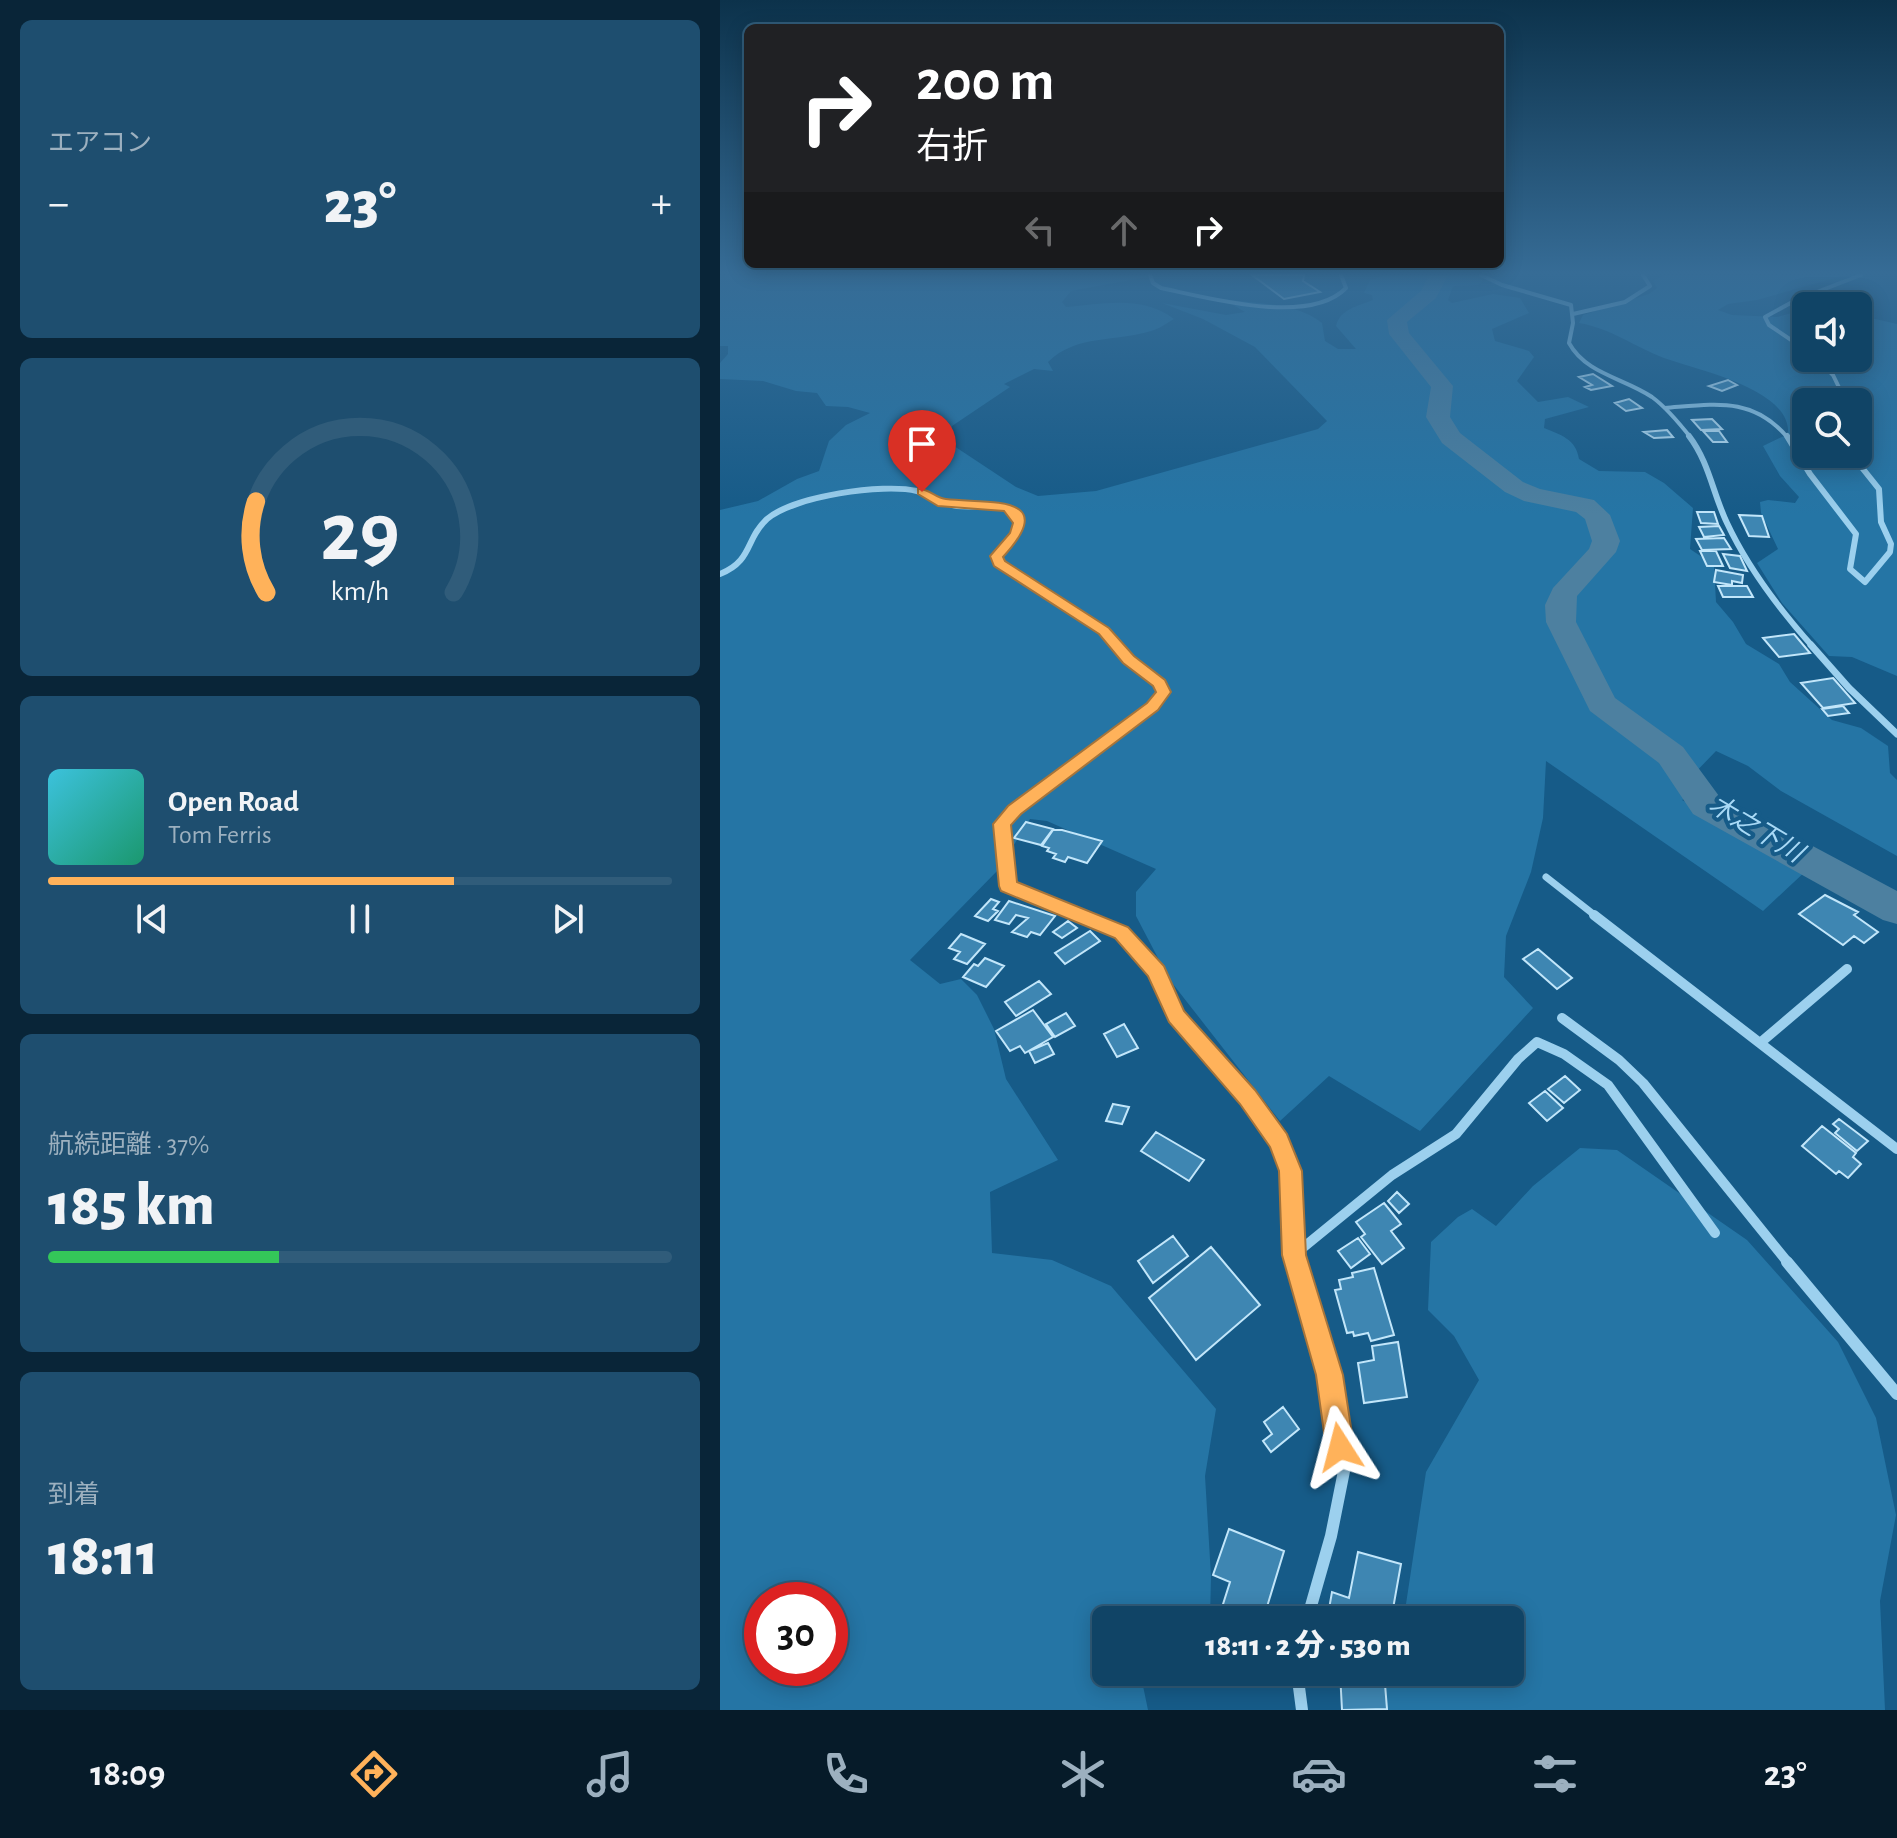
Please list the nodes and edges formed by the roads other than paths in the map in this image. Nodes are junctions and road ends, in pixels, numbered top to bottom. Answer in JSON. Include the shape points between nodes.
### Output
{"nodes":[{"id":1,"x":1576,"y":355,"type":"edge"},
{"id":2,"x":1665,"y":408,"type":"junction"},
{"id":3,"x":1792,"y":446,"type":"edge"},
{"id":4,"x":1808,"y":468,"type":"edge"},
{"id":5,"x":1862,"y":468,"type":"edge"},
{"id":6,"x":720,"y":574,"type":"edge"},
{"id":7,"x":1897,"y":734,"type":"edge"},
{"id":8,"x":1546,"y":877,"type":"dead end"},
{"id":9,"x":1847,"y":969,"type":"dead end"},
{"id":10,"x":1562,"y":1018,"type":"dead end"},
{"id":11,"x":1760,"y":1043,"type":"junction"},
{"id":12,"x":1897,"y":1149,"type":"edge"},
{"id":13,"x":1715,"y":1233,"type":"dead end"},
{"id":14,"x":1294,"y":1255,"type":"junction"},
{"id":15,"x":1897,"y":1394,"type":"edge"},
{"id":16,"x":1311,"y":1606,"type":"edge"},
{"id":17,"x":1299,"y":1686,"type":"edge"},
{"id":18,"x":1302,"y":1710,"type":"edge"}],
"edges":[{"from":1,"to":2,"type":"street"},
{"from":2,"to":3,"type":"street","via":[[1751,409],[1775,423]]},
{"from":2,"to":7,"type":"street","via":[[1701,450],[1729,527],[1775,602]]},
{"from":4,"to":5,"type":"street","via":[[1856,534],[1850,569],[1865,582],[1891,544],[1881,522],[1879,489]]},
{"from":6,"to":14,"type":"street","via":[[743,564],[774,515],[840,494],[898,489],[922,492],[938,503],[1008,507],[1019,523],[1017,534],[996,556],[998,563],[1095,624],[1160,684],[1164,692],[1153,706],[1002,824],[1008,886],[1121,932],[1157,971],[1176,1016],[1248,1097],[1279,1141],[1290,1171]]},
{"from":8,"to":11,"type":"street"},
{"from":9,"to":11,"type":"street"},
{"from":10,"to":15,"type":"street","via":[[1643,1083]]},
{"from":11,"to":12,"type":"street"},
{"from":13,"to":14,"type":"street","via":[[1608,1085],[1537,1042],[1456,1134],[1392,1175]]},
{"from":14,"to":16,"type":"street","via":[[1329,1375],[1344,1471]]},
{"from":17,"to":18,"type":"street"}]}
